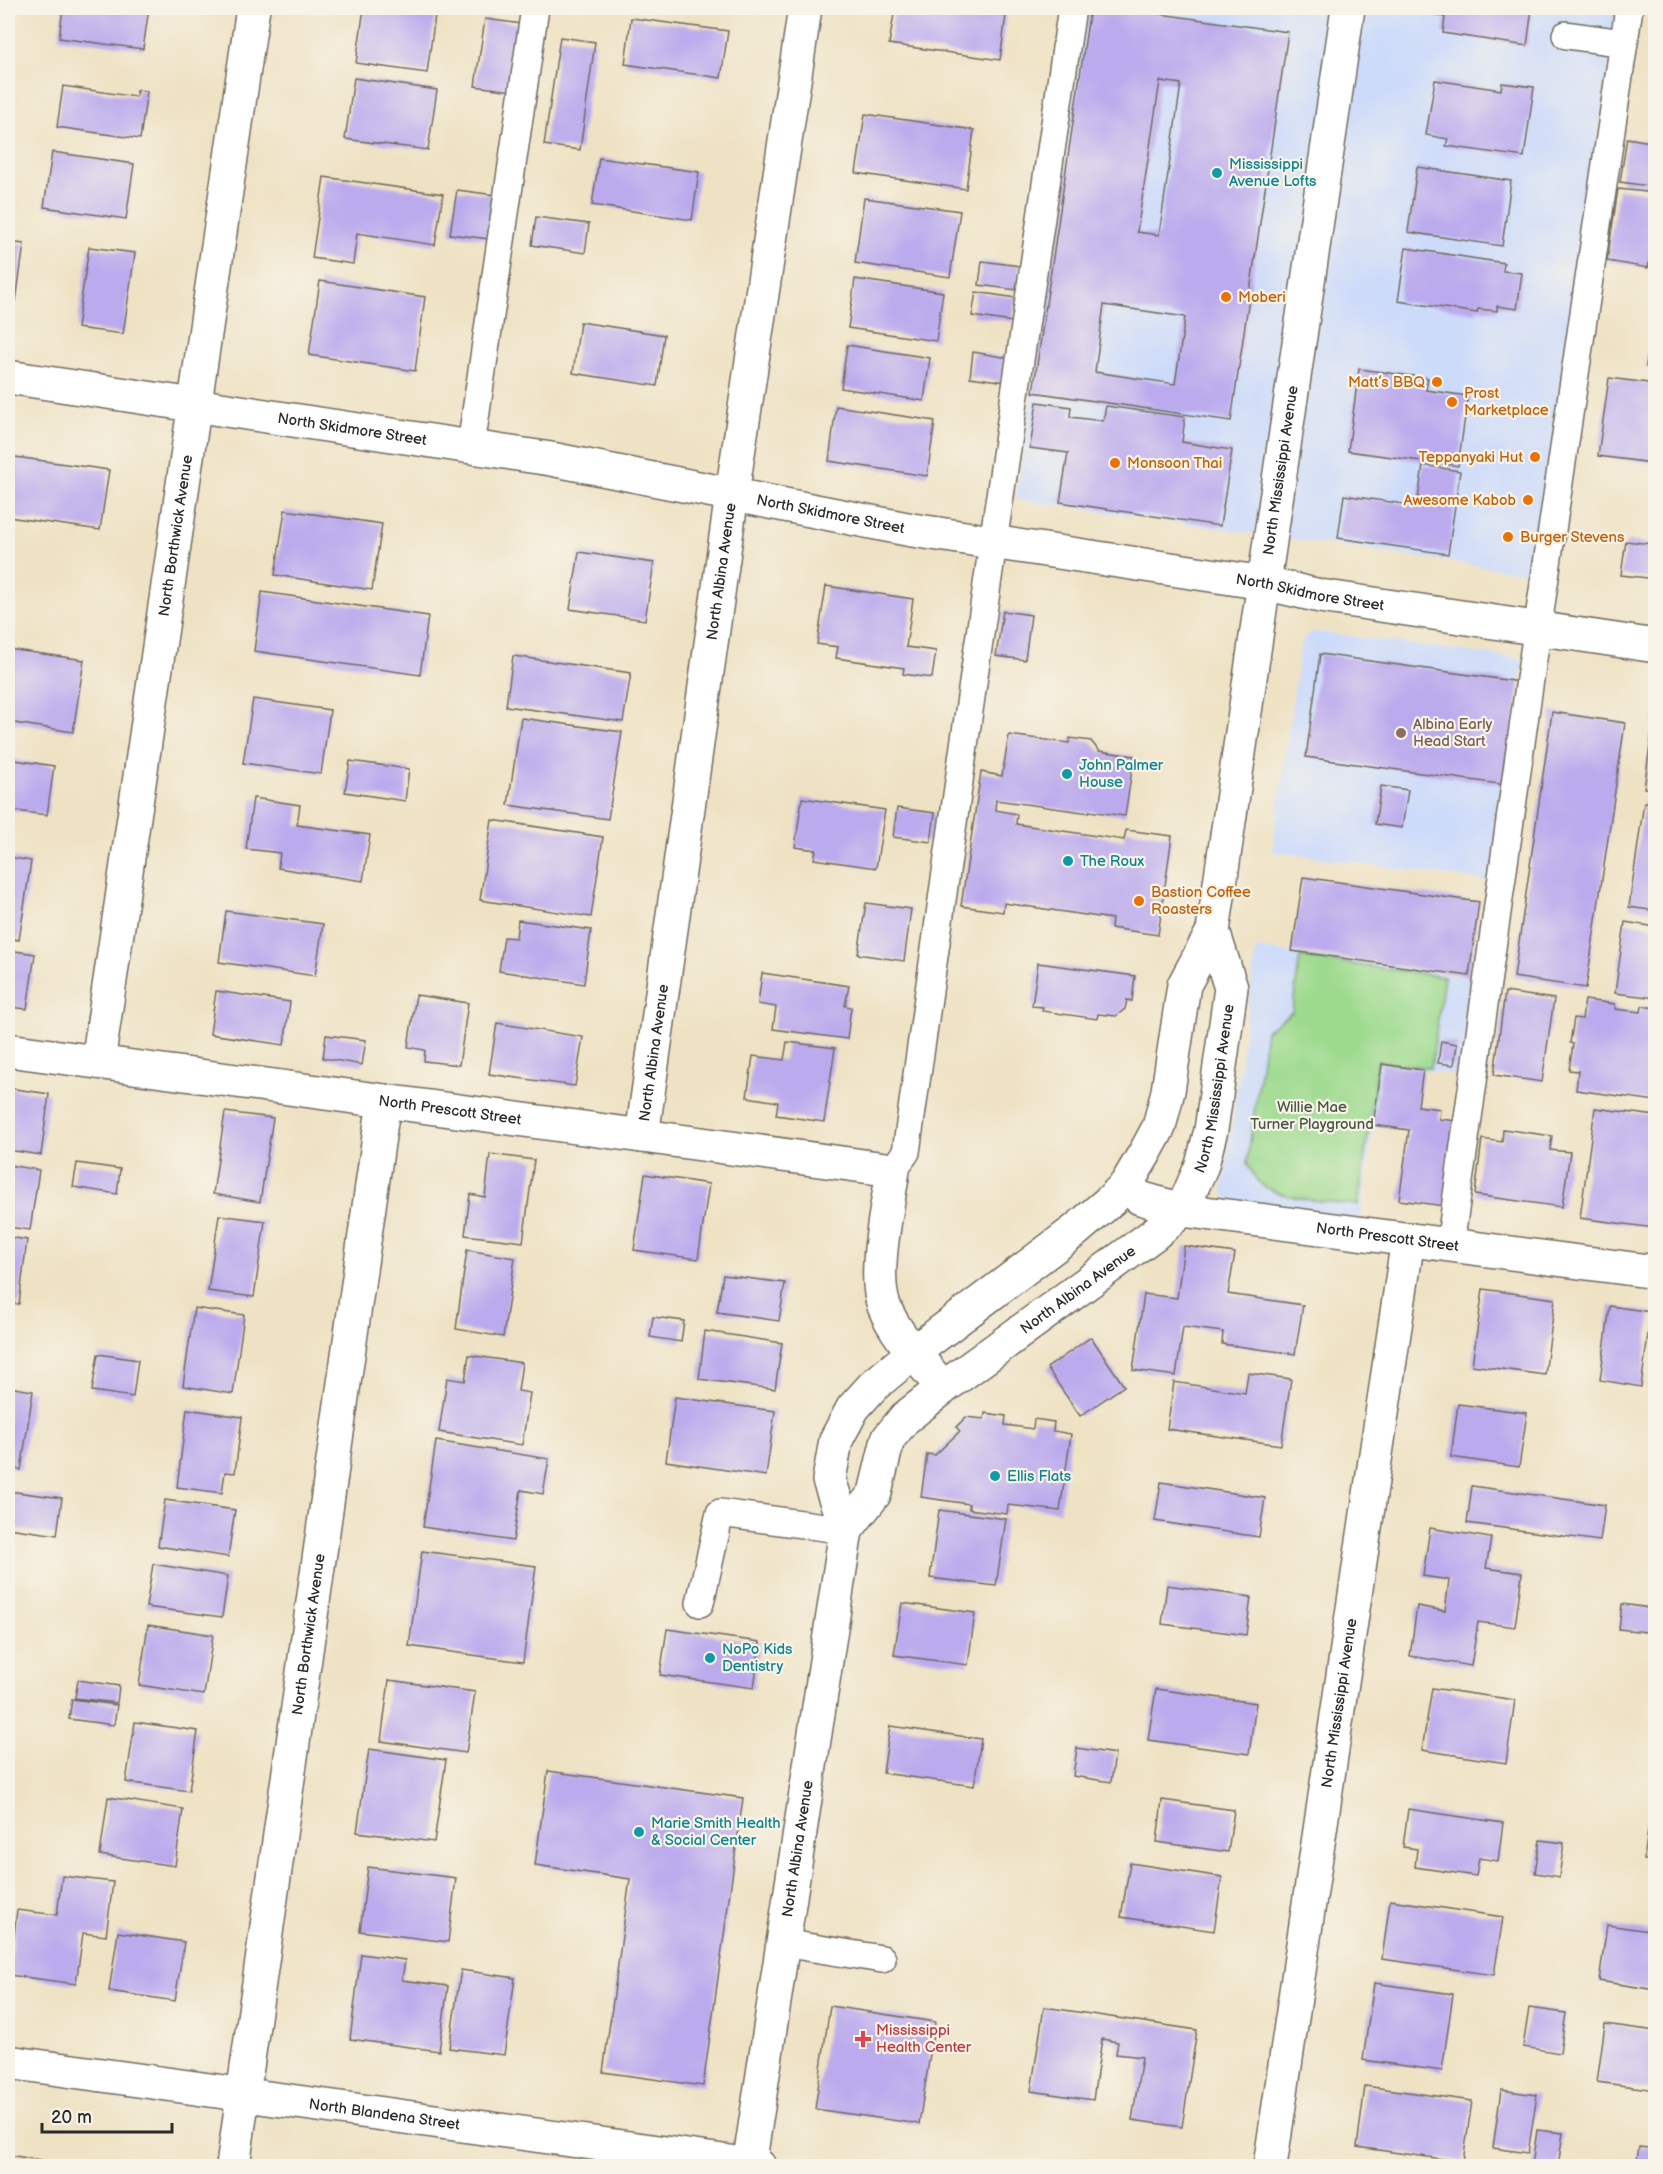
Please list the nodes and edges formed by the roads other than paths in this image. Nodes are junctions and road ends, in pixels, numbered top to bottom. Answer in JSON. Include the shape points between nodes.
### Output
{"nodes":[{"id":1,"x":253,"y":8,"type":"edge"},
{"id":2,"x":535,"y":8,"type":"edge"},
{"id":3,"x":805,"y":8,"type":"edge"},
{"id":4,"x":1072,"y":8,"type":"edge"},
{"id":5,"x":1348,"y":8,"type":"edge"},
{"id":6,"x":1629,"y":8,"type":"edge"},
{"id":7,"x":1566,"y":35,"type":"dead end"},
{"id":8,"x":1624,"y":43,"type":"junction"},
{"id":9,"x":8,"y":378,"type":"edge"},
{"id":10,"x":194,"y":405,"type":"junction"},
{"id":11,"x":471,"y":446,"type":"junction"},
{"id":12,"x":732,"y":494,"type":"junction"},
{"id":13,"x":993,"y":543,"type":"junction"},
{"id":14,"x":1264,"y":583,"type":"junction"},
{"id":15,"x":1537,"y":628,"type":"junction"},
{"id":16,"x":1656,"y":646,"type":"edge"},
{"id":17,"x":1213,"y":931,"type":"junction"},
{"id":18,"x":8,"y":1050,"type":"edge"},
{"id":19,"x":98,"y":1062,"type":"junction"},
{"id":20,"x":384,"y":1101,"type":"junction"},
{"id":21,"x":642,"y":1136,"type":"junction"},
{"id":22,"x":892,"y":1170,"type":"junction"},
{"id":23,"x":1126,"y":1185,"type":"junction"},
{"id":24,"x":1182,"y":1210,"type":"junction"},
{"id":25,"x":1408,"y":1239,"type":"junction"},
{"id":26,"x":1450,"y":1245,"type":"junction"},
{"id":27,"x":1656,"y":1272,"type":"edge"},
{"id":28,"x":914,"y":1352,"type":"junction"},
{"id":29,"x":942,"y":1388,"type":"junction"},
{"id":30,"x":846,"y":1530,"type":"junction"},
{"id":31,"x":700,"y":1603,"type":"dead end"},
{"id":32,"x":782,"y":1942,"type":"junction"},
{"id":33,"x":882,"y":1959,"type":"dead end"},
{"id":34,"x":8,"y":2062,"type":"edge"},
{"id":35,"x":244,"y":2096,"type":"junction"},
{"id":36,"x":233,"y":2166,"type":"edge"},
{"id":37,"x":753,"y":2166,"type":"edge"},
{"id":38,"x":1270,"y":2166,"type":"edge"}],
"edges":[{"from":1,"to":10,"type":"street","name":"North Borthwick Avenue"},
{"from":2,"to":11,"type":"lane"},
{"from":3,"to":12,"type":"street","name":"North Albina Avenue"},
{"from":4,"to":13,"type":"lane"},
{"from":5,"to":14,"type":"street","name":"North Mississippi Avenue"},
{"from":6,"to":8,"type":"lane"},
{"from":7,"to":8,"type":"lane"},
{"from":8,"to":15,"type":"lane"},
{"from":9,"to":10,"type":"street","name":"North Skidmore Street"},
{"from":10,"to":11,"type":"street","name":"North Skidmore Street"},
{"from":10,"to":19,"type":"street","name":"North Borthwick Avenue"},
{"from":11,"to":12,"type":"street","name":"North Skidmore Street"},
{"from":12,"to":13,"type":"street","name":"North Skidmore Street"},
{"from":12,"to":21,"type":"street","name":"North Albina Avenue"},
{"from":13,"to":14,"type":"street","name":"North Skidmore Street"},
{"from":13,"to":22,"type":"lane","via":[[906,1152]]},
{"from":14,"to":15,"type":"street","name":"North Skidmore Street","via":[[1320,596]]},
{"from":14,"to":17,"type":"street","name":"North Mississippi Avenue"},
{"from":15,"to":16,"type":"street","name":"North Skidmore Street"},
{"from":15,"to":26,"type":"lane"},
{"from":17,"to":23,"type":"street","name":"North Mississippi Avenue","via":[[1184,985],[1159,1127]]},
{"from":17,"to":24,"type":"street","name":"North Mississippi Avenue","via":[[1231,988],[1211,1130],[1202,1165]]},
{"from":18,"to":19,"type":"street","name":"North Prescott Street"},
{"from":19,"to":20,"type":"street","name":"North Prescott Street"},
{"from":20,"to":21,"type":"street","name":"North Prescott Street"},
{"from":20,"to":35,"type":"street","name":"North Borthwick Avenue"},
{"from":21,"to":22,"type":"street","name":"North Prescott Street"},
{"from":22,"to":28,"type":"street","via":[[880,1288],[891,1321]]},
{"from":23,"to":24,"type":"street","name":"North Prescott Street","via":[[1140,1198]]},
{"from":23,"to":28,"type":"street","name":"North Albina Avenue","via":[[1076,1230]]},
{"from":24,"to":25,"type":"street","name":"North Prescott Street"},
{"from":24,"to":29,"type":"street","name":"North Albina Avenue"},
{"from":25,"to":26,"type":"street","name":"North Prescott Street"},
{"from":25,"to":38,"type":"street","name":"North Mississippi Avenue"},
{"from":26,"to":27,"type":"street","name":"North Prescott Street"},
{"from":28,"to":29,"type":"street"},
{"from":28,"to":30,"type":"street","name":"North Albina Avenue","via":[[853,1408],[836,1440],[830,1480]]},
{"from":29,"to":30,"type":"street","name":"North Albina Avenue","via":[[905,1418],[888,1439],[875,1493]]},
{"from":30,"to":31,"type":"lane","via":[[720,1513]]},
{"from":30,"to":32,"type":"street","name":"North Albina Avenue"},
{"from":32,"to":33,"type":"lane"},
{"from":32,"to":37,"type":"street","name":"North Albina Avenue"},
{"from":34,"to":35,"type":"street","name":"North Blandena Street"},
{"from":35,"to":36,"type":"street","name":"North Borthwick Avenue"},
{"from":35,"to":37,"type":"street","name":"North Blandena Street"}]}
